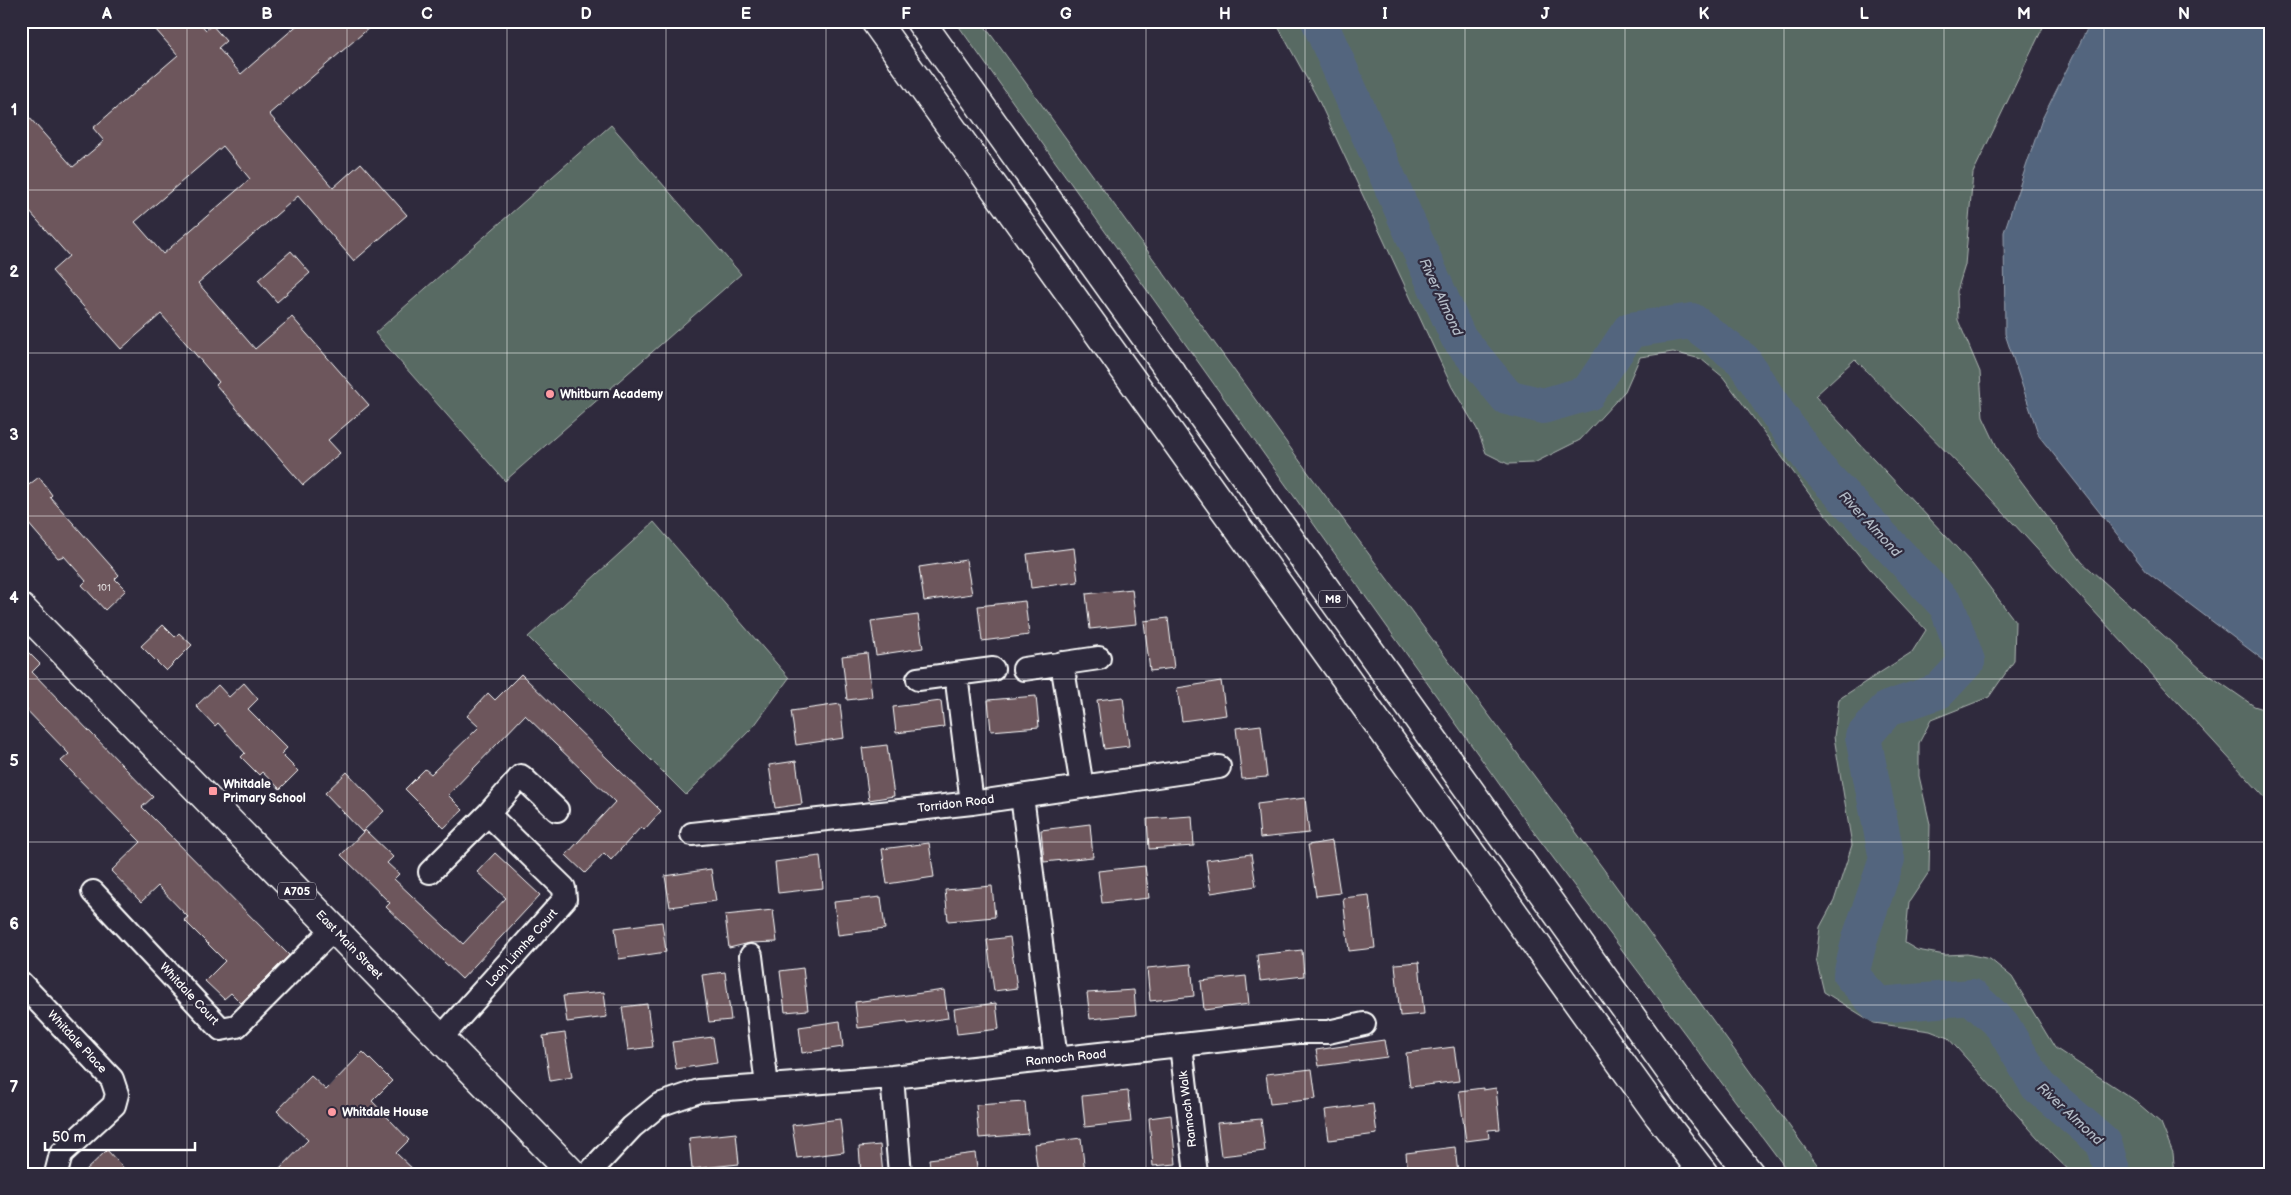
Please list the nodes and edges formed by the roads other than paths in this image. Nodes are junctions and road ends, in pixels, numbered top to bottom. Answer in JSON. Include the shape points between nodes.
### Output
{"nodes":[{"id":1,"x":875,"y":21,"type":"edge"},
{"id":2,"x":920,"y":21,"type":"edge"},
{"id":3,"x":21,"y":608,"type":"edge"},
{"id":4,"x":1099,"y":658,"type":"dead end"},
{"id":5,"x":1062,"y":663,"type":"junction"},
{"id":6,"x":993,"y":669,"type":"dead end"},
{"id":7,"x":1024,"y":669,"type":"dead end"},
{"id":8,"x":956,"y":674,"type":"junction"},
{"id":9,"x":918,"y":680,"type":"dead end"},
{"id":10,"x":1219,"y":767,"type":"dead end"},
{"id":11,"x":1082,"y":787,"type":"junction"},
{"id":12,"x":1022,"y":796,"type":"junction"},
{"id":13,"x":972,"y":803,"type":"junction"},
{"id":14,"x":557,"y":810,"type":"dead end"},
{"id":15,"x":488,"y":814,"type":"junction"},
{"id":16,"x":692,"y":834,"type":"dead end"},
{"id":17,"x":430,"y":872,"type":"dead end"},
{"id":18,"x":93,"y":892,"type":"dead end"},
{"id":19,"x":333,"y":929,"type":"junction"},
{"id":20,"x":751,"y":956,"type":"dead end"},
{"id":21,"x":21,"y":983,"type":"edge"},
{"id":22,"x":1364,"y":1024,"type":"dead end"},
{"id":23,"x":440,"y":1039,"type":"junction"},
{"id":24,"x":1181,"y":1045,"type":"junction"},
{"id":25,"x":1056,"y":1059,"type":"junction"},
{"id":26,"x":892,"y":1077,"type":"junction"},
{"id":27,"x":768,"y":1086,"type":"junction"},
{"id":28,"x":56,"y":1174,"type":"edge"},
{"id":29,"x":573,"y":1174,"type":"edge"},
{"id":30,"x":588,"y":1174,"type":"edge"},
{"id":31,"x":900,"y":1174,"type":"edge"},
{"id":32,"x":1196,"y":1174,"type":"edge"},
{"id":33,"x":1704,"y":1174,"type":"edge"},
{"id":34,"x":1750,"y":1174,"type":"edge"}],
"edges":[{"from":1,"to":33,"type":"main road","via":[[1647,1100]]},
{"from":2,"to":34,"type":"main road","number":"M8","via":[[1679,1084]]},
{"from":3,"to":19,"type":"main road","name":"East Main Street","number":"A705"},
{"from":4,"to":5,"type":"street"},
{"from":5,"to":7,"type":"street"},
{"from":5,"to":11,"type":"street"},
{"from":6,"to":8,"type":"street"},
{"from":8,"to":9,"type":"street"},
{"from":8,"to":13,"type":"street"},
{"from":10,"to":11,"type":"street","name":"Torridon Road"},
{"from":11,"to":12,"type":"street","name":"Torridon Road"},
{"from":12,"to":13,"type":"street","name":"Torridon Road"},
{"from":12,"to":25,"type":"street"},
{"from":13,"to":16,"type":"street","name":"Torridon Road"},
{"from":14,"to":15,"type":"street","via":[[521,776]]},
{"from":15,"to":17,"type":"street"},
{"from":15,"to":23,"type":"street","name":"Loch Linnhe Court","via":[[564,888],[566,899]]},
{"from":18,"to":19,"type":"street","name":"Whitdale Court","via":[[221,1029],[237,1026]]},
{"from":19,"to":23,"type":"main road","name":"East Main Street","number":"A705"},
{"from":20,"to":27,"type":"street"},
{"from":21,"to":28,"type":"street","name":"Whitdale Place","via":[[112,1079],[117,1094],[114,1105],[61,1154]]},
{"from":22,"to":24,"type":"street","name":"Rannoch Road","via":[[1328,1032],[1298,1032]]},
{"from":23,"to":29,"type":"main road","name":"East Main Street","number":"A705"},
{"from":24,"to":25,"type":"street","name":"Rannoch Road"},
{"from":24,"to":32,"type":"street","name":"Rannoch Walk"},
{"from":25,"to":26,"type":"street","name":"Rannoch Road"},
{"from":26,"to":27,"type":"street","name":"Rannoch Road"},
{"from":26,"to":31,"type":"street"},
{"from":27,"to":30,"type":"street","name":"Rannoch Road","via":[[699,1091],[659,1105],[632,1127]]}]}
